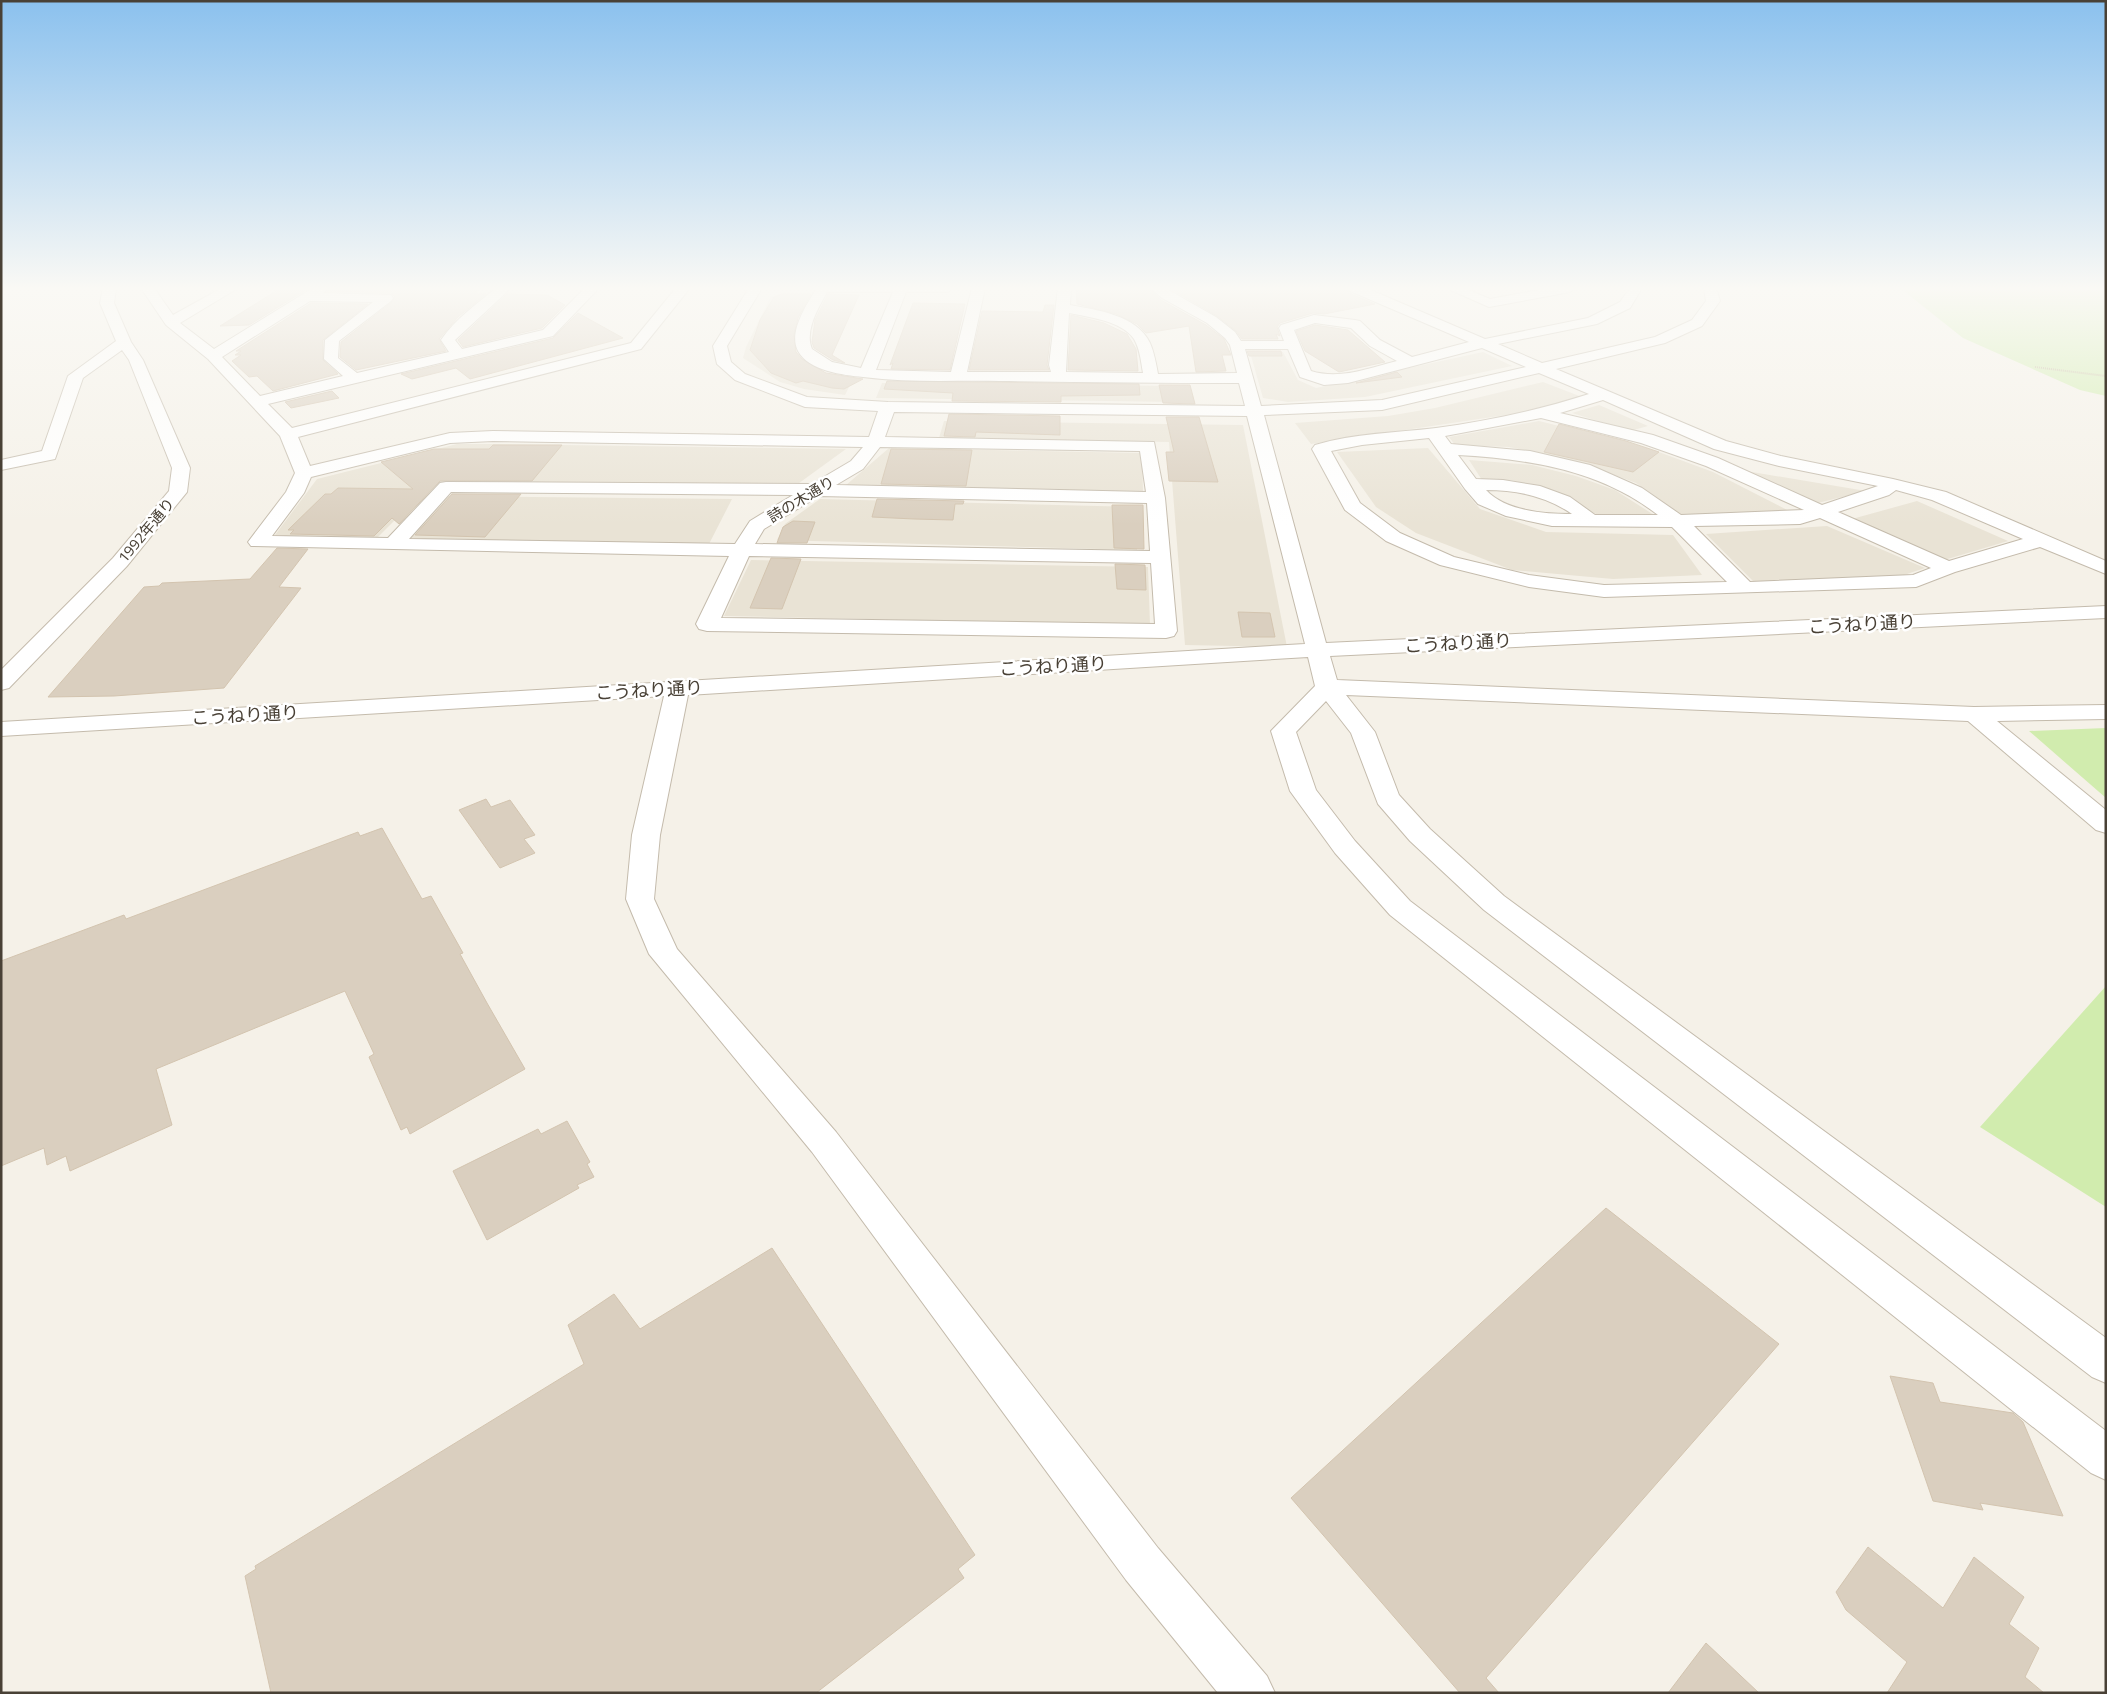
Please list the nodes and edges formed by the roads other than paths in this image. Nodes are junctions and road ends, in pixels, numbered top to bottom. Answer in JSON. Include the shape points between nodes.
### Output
{"nodes":[{"id":1,"x":89,"y":367,"type":"edge"},
{"id":2,"x":139,"y":367,"type":"edge"},
{"id":3,"x":224,"y":367,"type":"edge"},
{"id":4,"x":341,"y":367,"type":"edge"},
{"id":5,"x":404,"y":367,"type":"edge"},
{"id":6,"x":556,"y":367,"type":"edge"},
{"id":7,"x":728,"y":367,"type":"edge"},
{"id":8,"x":835,"y":367,"type":"edge"},
{"id":9,"x":869,"y":367,"type":"edge"},
{"id":10,"x":960,"y":367,"type":"edge"},
{"id":11,"x":1057,"y":367,"type":"edge"},
{"id":12,"x":1149,"y":367,"type":"edge"},
{"id":13,"x":1242,"y":367,"type":"edge"},
{"id":14,"x":1301,"y":367,"type":"edge"},
{"id":15,"x":1390,"y":367,"type":"edge"},
{"id":16,"x":1534,"y":367,"type":"edge"},
{"id":17,"x":1552,"y":367,"type":"edge"},
{"id":18,"x":1540,"y":370,"type":"junction"},
{"id":19,"x":867,"y":372,"type":"junction"},
{"id":20,"x":958,"y":376,"type":"junction"},
{"id":21,"x":1058,"y":377,"type":"junction"},
{"id":22,"x":1244,"y":378,"type":"junction"},
{"id":23,"x":355,"y":379,"type":"junction"},
{"id":24,"x":1152,"y":379,"type":"junction"},
{"id":25,"x":1604,"y":395,"type":"junction"},
{"id":26,"x":258,"y":402,"type":"junction"},
{"id":27,"x":888,"y":407,"type":"junction"},
{"id":28,"x":1254,"y":411,"type":"junction"},
{"id":29,"x":1545,"y":414,"type":"junction"},
{"id":30,"x":288,"y":434,"type":"junction"},
{"id":31,"x":876,"y":440,"type":"junction"},
{"id":32,"x":1440,"y":441,"type":"junction"},
{"id":33,"x":1,"y":465,"type":"edge"},
{"id":34,"x":304,"y":473,"type":"junction"},
{"id":35,"x":1893,"y":484,"type":"junction"},
{"id":36,"x":1471,"y":485,"type":"junction"},
{"id":37,"x":816,"y":490,"type":"junction"},
{"id":38,"x":1156,"y":498,"type":"junction"},
{"id":39,"x":1819,"y":511,"type":"junction"},
{"id":40,"x":1589,"y":519,"type":"junction"},
{"id":41,"x":1676,"y":521,"type":"junction"},
{"id":42,"x":2041,"y":540,"type":"junction"},
{"id":43,"x":392,"y":544,"type":"junction"},
{"id":44,"x":742,"y":549,"type":"junction"},
{"id":45,"x":1160,"y":557,"type":"junction"},
{"id":46,"x":1948,"y":568,"type":"junction"},
{"id":47,"x":2106,"y":568,"type":"edge"},
{"id":48,"x":1745,"y":588,"type":"junction"},
{"id":49,"x":2106,"y":612,"type":"edge"},
{"id":50,"x":1318,"y":650,"type":"junction"},
{"id":51,"x":1,"y":683,"type":"edge"},
{"id":52,"x":1327,"y":687,"type":"junction"},
{"id":53,"x":678,"y":688,"type":"junction"},
{"id":54,"x":2106,"y":712,"type":"edge"},
{"id":55,"x":1974,"y":714,"type":"junction"},
{"id":56,"x":1,"y":730,"type":"edge"},
{"id":57,"x":2106,"y":824,"type":"edge"},
{"id":58,"x":2106,"y":1363,"type":"edge"},
{"id":59,"x":2106,"y":1458,"type":"edge"},
{"id":60,"x":1250,"y":1693,"type":"edge"}],
"edges":[{"from":1,"to":33,"type":"street","via":[[76,376],[49,454]]},
{"from":2,"to":51,"type":"street","name":"1992年通り","via":[[181,468],[178,492],[120,562]]},
{"from":3,"to":26,"type":"street"},
{"from":4,"to":23,"type":"street"},
{"from":5,"to":23,"type":"street"},
{"from":6,"to":30,"type":"street"},
{"from":7,"to":27,"type":"street","via":[[740,377],[805,402]]},
{"from":8,"to":19,"type":"street"},
{"from":9,"to":19,"type":"street"},
{"from":10,"to":20,"type":"street"},
{"from":11,"to":21,"type":"street"},
{"from":12,"to":24,"type":"street"},
{"from":13,"to":22,"type":"street"},
{"from":14,"to":15,"type":"street","via":[[1304,374],[1324,380],[1348,378]]},
{"from":16,"to":18,"type":"street"},
{"from":17,"to":18,"type":"street"},
{"from":18,"to":25,"type":"street"},
{"from":18,"to":28,"type":"street","via":[[1382,405]]},
{"from":19,"to":20,"type":"street"},
{"from":20,"to":21,"type":"street"},
{"from":21,"to":24,"type":"street"},
{"from":22,"to":24,"type":"street"},
{"from":22,"to":28,"type":"street"},
{"from":23,"to":26,"type":"street"},
{"from":25,"to":29,"type":"street"},
{"from":25,"to":35,"type":"street","via":[[1720,445],[1779,461]]},
{"from":26,"to":30,"type":"street"},
{"from":27,"to":28,"type":"street"},
{"from":27,"to":31,"type":"street","name":"詩の木通り"},
{"from":28,"to":50,"type":"street"},
{"from":29,"to":32,"type":"street"},
{"from":29,"to":39,"type":"street","via":[[1647,438],[1712,462]]},
{"from":30,"to":34,"type":"street"},
{"from":31,"to":34,"type":"street","via":[[450,438]]},
{"from":31,"to":37,"type":"street","name":"詩の木通り","via":[[867,456]]},
{"from":31,"to":38,"type":"street","via":[[1148,446]]},
{"from":32,"to":36,"type":"street"},
{"from":32,"to":41,"type":"street","via":[[1548,459],[1598,473],[1634,490]]},
{"from":32,"to":48,"type":"street","via":[[1338,442],[1321,449],[1352,506],[1393,537],[1447,561],[1529,581],[1604,590]]},
{"from":34,"to":43,"type":"street","via":[[295,493],[258,542]]},
{"from":35,"to":39,"type":"street","via":[[1882,491]]},
{"from":35,"to":42,"type":"street","via":[[1939,496]]},
{"from":36,"to":40,"type":"street","via":[[1500,483],[1544,493],[1574,505]]},
{"from":36,"to":40,"type":"street","via":[[1485,500],[1513,512],[1552,520]]},
{"from":37,"to":38,"type":"street"},
{"from":37,"to":43,"type":"street","via":[[446,486]]},
{"from":37,"to":44,"type":"street","name":"詩の木通り","via":[[757,525]]},
{"from":38,"to":45,"type":"street"},
{"from":39,"to":41,"type":"street","via":[[1800,518]]},
{"from":39,"to":46,"type":"street"},
{"from":40,"to":41,"type":"street"},
{"from":41,"to":48,"type":"street"},
{"from":42,"to":46,"type":"street"},
{"from":42,"to":47,"type":"street"},
{"from":43,"to":44,"type":"street"},
{"from":44,"to":45,"type":"street"},
{"from":44,"to":45,"type":"street","name":"詩の木通り","via":[[707,624],[1166,631]]},
{"from":46,"to":48,"type":"street","via":[[1916,581]]},
{"from":49,"to":50,"type":"street","name":"こうねり通り"},
{"from":50,"to":52,"type":"street"},
{"from":50,"to":53,"type":"street","name":"こうねり通り"},
{"from":52,"to":55,"type":"street"},
{"from":52,"to":58,"type":"street","via":[[1363,732],[1387,798],[1420,835],[1494,903]]},
{"from":52,"to":59,"type":"street","via":[[1284,731],[1304,791],[1345,847],[1400,908]]},
{"from":53,"to":56,"type":"street","name":"こうねり通り"},
{"from":53,"to":60,"type":"street","via":[[646,834],[640,899],[664,954],[824,1142],[1142,1564]]},
{"from":54,"to":55,"type":"street"},
{"from":55,"to":57,"type":"street"}]}
